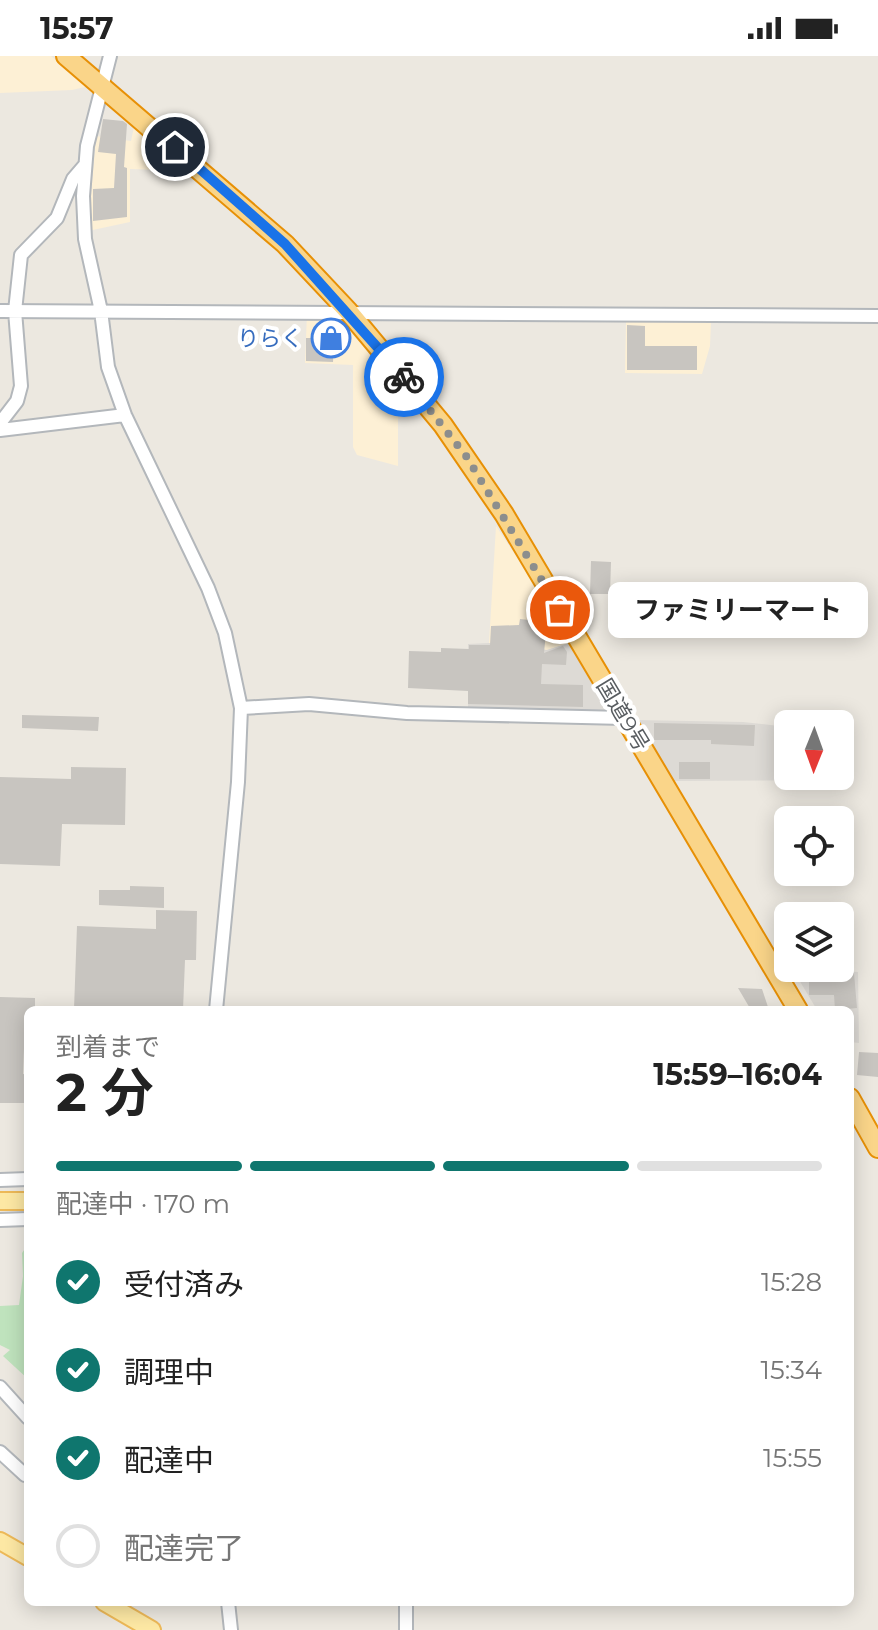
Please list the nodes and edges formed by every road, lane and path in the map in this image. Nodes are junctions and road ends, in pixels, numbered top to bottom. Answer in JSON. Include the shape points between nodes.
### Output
{"nodes":[{"id":1,"x":66,"y":56,"type":"edge"},
{"id":2,"x":110,"y":56,"type":"edge"},
{"id":3,"x":104,"y":86,"type":"junction"},
{"id":4,"x":85,"y":165,"type":"junction"},
{"id":5,"x":0,"y":311,"type":"edge"},
{"id":6,"x":15,"y":311,"type":"junction"},
{"id":7,"x":101,"y":311,"type":"junction"},
{"id":8,"x":348,"y":311,"type":"junction"},
{"id":9,"x":878,"y":316,"type":"edge"},
{"id":10,"x":125,"y":415,"type":"junction"},
{"id":11,"x":0,"y":423,"type":"edge"},
{"id":12,"x":0,"y":430,"type":"edge"},
{"id":13,"x":241,"y":708,"type":"junction"},
{"id":14,"x":624,"y":718,"type":"junction"},
{"id":15,"x":216,"y":1006,"type":"edge"},
{"id":16,"x":796,"y":1006,"type":"edge"},
{"id":17,"x":854,"y":1106,"type":"edge"},
{"id":18,"x":878,"y":1148,"type":"edge"},
{"id":19,"x":24,"y":1179,"type":"edge"},
{"id":20,"x":0,"y":1180,"type":"edge"},
{"id":21,"x":0,"y":1201,"type":"edge"},
{"id":22,"x":24,"y":1201,"type":"edge"},
{"id":23,"x":24,"y":1219,"type":"edge"},
{"id":24,"x":0,"y":1220,"type":"edge"},
{"id":25,"x":0,"y":1387,"type":"edge"},
{"id":26,"x":24,"y":1414,"type":"edge"},
{"id":27,"x":0,"y":1452,"type":"edge"},
{"id":28,"x":24,"y":1472,"type":"edge"},
{"id":29,"x":0,"y":1541,"type":"edge"},
{"id":30,"x":24,"y":1555,"type":"edge"},
{"id":31,"x":111,"y":1606,"type":"edge"},
{"id":32,"x":228,"y":1606,"type":"edge"},
{"id":33,"x":406,"y":1606,"type":"edge"},
{"id":34,"x":152,"y":1630,"type":"edge"},
{"id":35,"x":231,"y":1630,"type":"edge"},
{"id":36,"x":406,"y":1630,"type":"edge"}],
"edges":[{"from":1,"to":3,"type":"highway","name":"国道9号"},
{"from":2,"to":3,"type":"street"},
{"from":3,"to":4,"type":"street"},
{"from":3,"to":8,"type":"highway","name":"国道9号","via":[[285,244]]},
{"from":4,"to":6,"type":"street","via":[[73,179],[57,218],[21,255]]},
{"from":4,"to":7,"type":"street","via":[[85,239]]},
{"from":5,"to":6,"type":"street"},
{"from":6,"to":7,"type":"street"},
{"from":6,"to":11,"type":"street","via":[[21,386]]},
{"from":7,"to":8,"type":"street"},
{"from":7,"to":10,"type":"street","via":[[108,367]]},
{"from":8,"to":9,"type":"street"},
{"from":8,"to":14,"type":"highway","name":"国道9号","via":[[466,456]]},
{"from":10,"to":12,"type":"street"},
{"from":10,"to":13,"type":"street","via":[[208,588],[225,633]]},
{"from":13,"to":14,"type":"street","via":[[309,704],[407,713]]},
{"from":13,"to":15,"type":"street"},
{"from":14,"to":16,"type":"highway","name":"国道9号"},
{"from":17,"to":18,"type":"highway"},
{"from":19,"to":20,"type":"street"},
{"from":21,"to":22,"type":"main road"},
{"from":23,"to":24,"type":"street"},
{"from":25,"to":26,"type":"street"},
{"from":27,"to":28,"type":"street"},
{"from":29,"to":30,"type":"main road"},
{"from":31,"to":34,"type":"main road"},
{"from":32,"to":35,"type":"street"},
{"from":33,"to":36,"type":"street"}]}
